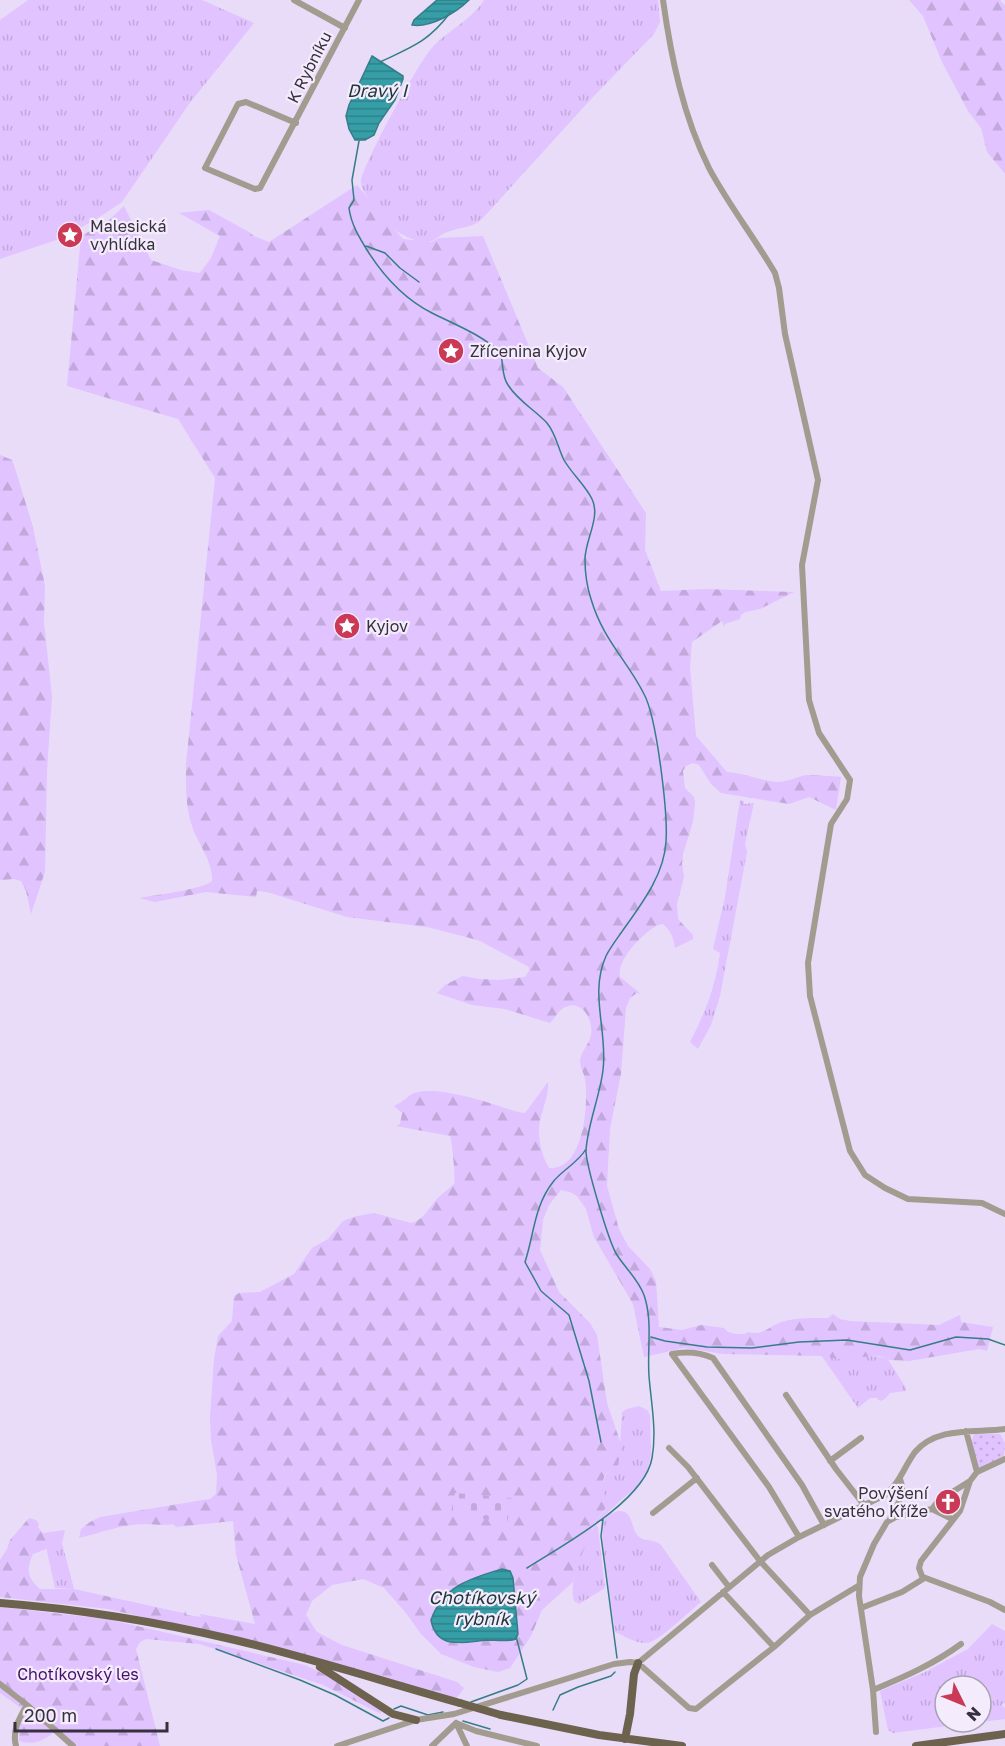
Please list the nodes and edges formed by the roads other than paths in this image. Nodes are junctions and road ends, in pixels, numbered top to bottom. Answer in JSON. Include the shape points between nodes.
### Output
{"nodes":[{"id":1,"x":359,"y":0,"type":"edge"},
{"id":2,"x":663,"y":0,"type":"edge"},
{"id":3,"x":291,"y":2,"type":"edge"},
{"id":4,"x":345,"y":28,"type":"junction"},
{"id":5,"x":296,"y":123,"type":"junction"},
{"id":6,"x":1005,"y":1214,"type":"edge"},
{"id":7,"x":786,"y":1395,"type":"dead end"},
{"id":8,"x":1004,"y":1429,"type":"edge"},
{"id":9,"x":966,"y":1431,"type":"junction"},
{"id":10,"x":861,"y":1438,"type":"dead end"},
{"id":11,"x":1005,"y":1438,"type":"edge"},
{"id":12,"x":669,"y":1448,"type":"dead end"},
{"id":13,"x":1005,"y":1459,"type":"edge"},
{"id":14,"x":830,"y":1461,"type":"junction"},
{"id":15,"x":977,"y":1472,"type":"junction"},
{"id":16,"x":697,"y":1478,"type":"junction"},
{"id":17,"x":900,"y":1479,"type":"junction"},
{"id":18,"x":970,"y":1481,"type":"junction"},
{"id":19,"x":864,"y":1505,"type":"junction"},
{"id":20,"x":932,"y":1509,"type":"junction"},
{"id":21,"x":653,"y":1513,"type":"dead end"},
{"id":22,"x":890,"y":1519,"type":"junction"},
{"id":23,"x":952,"y":1519,"type":"junction"},
{"id":24,"x":824,"y":1525,"type":"junction"},
{"id":25,"x":798,"y":1537,"type":"junction"},
{"id":26,"x":760,"y":1561,"type":"junction"},
{"id":27,"x":712,"y":1565,"type":"dead end"},
{"id":28,"x":923,"y":1577,"type":"junction"},
{"id":29,"x":858,"y":1586,"type":"junction"},
{"id":30,"x":729,"y":1587,"type":"junction"},
{"id":31,"x":723,"y":1592,"type":"junction"},
{"id":32,"x":0,"y":1603,"type":"edge"},
{"id":33,"x":861,"y":1608,"type":"junction"},
{"id":34,"x":1005,"y":1610,"type":"edge"},
{"id":35,"x":810,"y":1615,"type":"junction"},
{"id":36,"x":961,"y":1644,"type":"dead end"},
{"id":37,"x":774,"y":1647,"type":"junction"},
{"id":38,"x":300,"y":1658,"type":"junction"},
{"id":39,"x":638,"y":1663,"type":"junction"},
{"id":40,"x":0,"y":1684,"type":"edge"},
{"id":41,"x":873,"y":1690,"type":"junction"},
{"id":42,"x":27,"y":1705,"type":"junction"},
{"id":43,"x":454,"y":1714,"type":"junction"},
{"id":44,"x":416,"y":1720,"type":"junction"},
{"id":45,"x":456,"y":1723,"type":"junction"},
{"id":46,"x":876,"y":1732,"type":"dead end"},
{"id":47,"x":1005,"y":1734,"type":"edge"},
{"id":48,"x":625,"y":1739,"type":"junction"},
{"id":49,"x":16,"y":1746,"type":"edge"},
{"id":50,"x":73,"y":1746,"type":"edge"},
{"id":51,"x":338,"y":1746,"type":"edge"},
{"id":52,"x":432,"y":1746,"type":"edge"},
{"id":53,"x":467,"y":1746,"type":"edge"},
{"id":54,"x":537,"y":1746,"type":"edge"},
{"id":55,"x":682,"y":1746,"type":"edge"},
{"id":56,"x":916,"y":1746,"type":"edge"}],
"edges":[{"from":1,"to":4,"type":"street","name":"K Rybníku"},
{"from":2,"to":6,"type":"street","via":[[683,100],[699,147],[777,280],[785,334],[818,480],[802,565],[809,700],[819,733],[850,780],[848,798],[831,824],[808,963],[810,996],[850,1151],[865,1175],[908,1199],[982,1203]]},
{"from":3,"to":4,"type":"street"},
{"from":4,"to":5,"type":"street","name":"K Rybníku"},
{"from":5,"to":5,"type":"street","name":"K Rybníku","via":[[246,102],[238,104],[205,168],[260,188]]},
{"from":7,"to":14,"type":"street"},
{"from":8,"to":9,"type":"street"},
{"from":8,"to":11,"type":"street"},
{"from":9,"to":15,"type":"street"},
{"from":9,"to":17,"type":"street","via":[[931,1440],[921,1447]]},
{"from":10,"to":14,"type":"street"},
{"from":12,"to":16,"type":"street"},
{"from":13,"to":15,"type":"street"},
{"from":14,"to":19,"type":"street"},
{"from":15,"to":18,"type":"street"},
{"from":16,"to":21,"type":"street"},
{"from":16,"to":26,"type":"street"},
{"from":17,"to":19,"type":"street","via":[[885,1495]]},
{"from":17,"to":22,"type":"street","via":[[901,1495]]},
{"from":18,"to":20,"type":"street"},
{"from":18,"to":23,"type":"street","via":[[960,1511]]},
{"from":19,"to":24,"type":"street"},
{"from":20,"to":22,"type":"street"},
{"from":20,"to":23,"type":"street"},
{"from":22,"to":29,"type":"street","via":[[874,1544]]},
{"from":23,"to":28,"type":"street","via":[[921,1560]]},
{"from":24,"to":25,"type":"street"},
{"from":24,"to":25,"type":"street","via":[[802,1485],[714,1358],[687,1351],[672,1354],[774,1495]]},
{"from":25,"to":26,"type":"street"},
{"from":26,"to":30,"type":"street"},
{"from":26,"to":35,"type":"street"},
{"from":27,"to":30,"type":"street"},
{"from":28,"to":33,"type":"street","via":[[902,1592]]},
{"from":28,"to":34,"type":"street"},
{"from":29,"to":33,"type":"street"},
{"from":29,"to":35,"type":"street"},
{"from":30,"to":31,"type":"street"},
{"from":31,"to":37,"type":"street"},
{"from":31,"to":39,"type":"street"},
{"from":32,"to":38,"type":"main road","via":[[152,1623]]},
{"from":33,"to":41,"type":"street"},
{"from":35,"to":37,"type":"street"},
{"from":36,"to":41,"type":"street","via":[[922,1668]]},
{"from":37,"to":39,"type":"street","via":[[694,1709]]},
{"from":38,"to":44,"type":"main road","via":[[338,1677],[393,1714]]},
{"from":38,"to":48,"type":"main road","bridge":true,"via":[[501,1714]]},
{"from":39,"to":43,"type":"street","via":[[614,1664]]},
{"from":39,"to":48,"type":"main road"},
{"from":40,"to":42,"type":"street"},
{"from":41,"to":46,"type":"street"},
{"from":42,"to":49,"type":"street","via":[[19,1717]]},
{"from":42,"to":50,"type":"street"},
{"from":43,"to":44,"type":"street"},
{"from":43,"to":45,"type":"street"},
{"from":44,"to":51,"type":"street"},
{"from":45,"to":52,"type":"street"},
{"from":45,"to":53,"type":"street"},
{"from":45,"to":54,"type":"street"},
{"from":47,"to":56,"type":"main road"},
{"from":48,"to":55,"type":"main road"}]}
